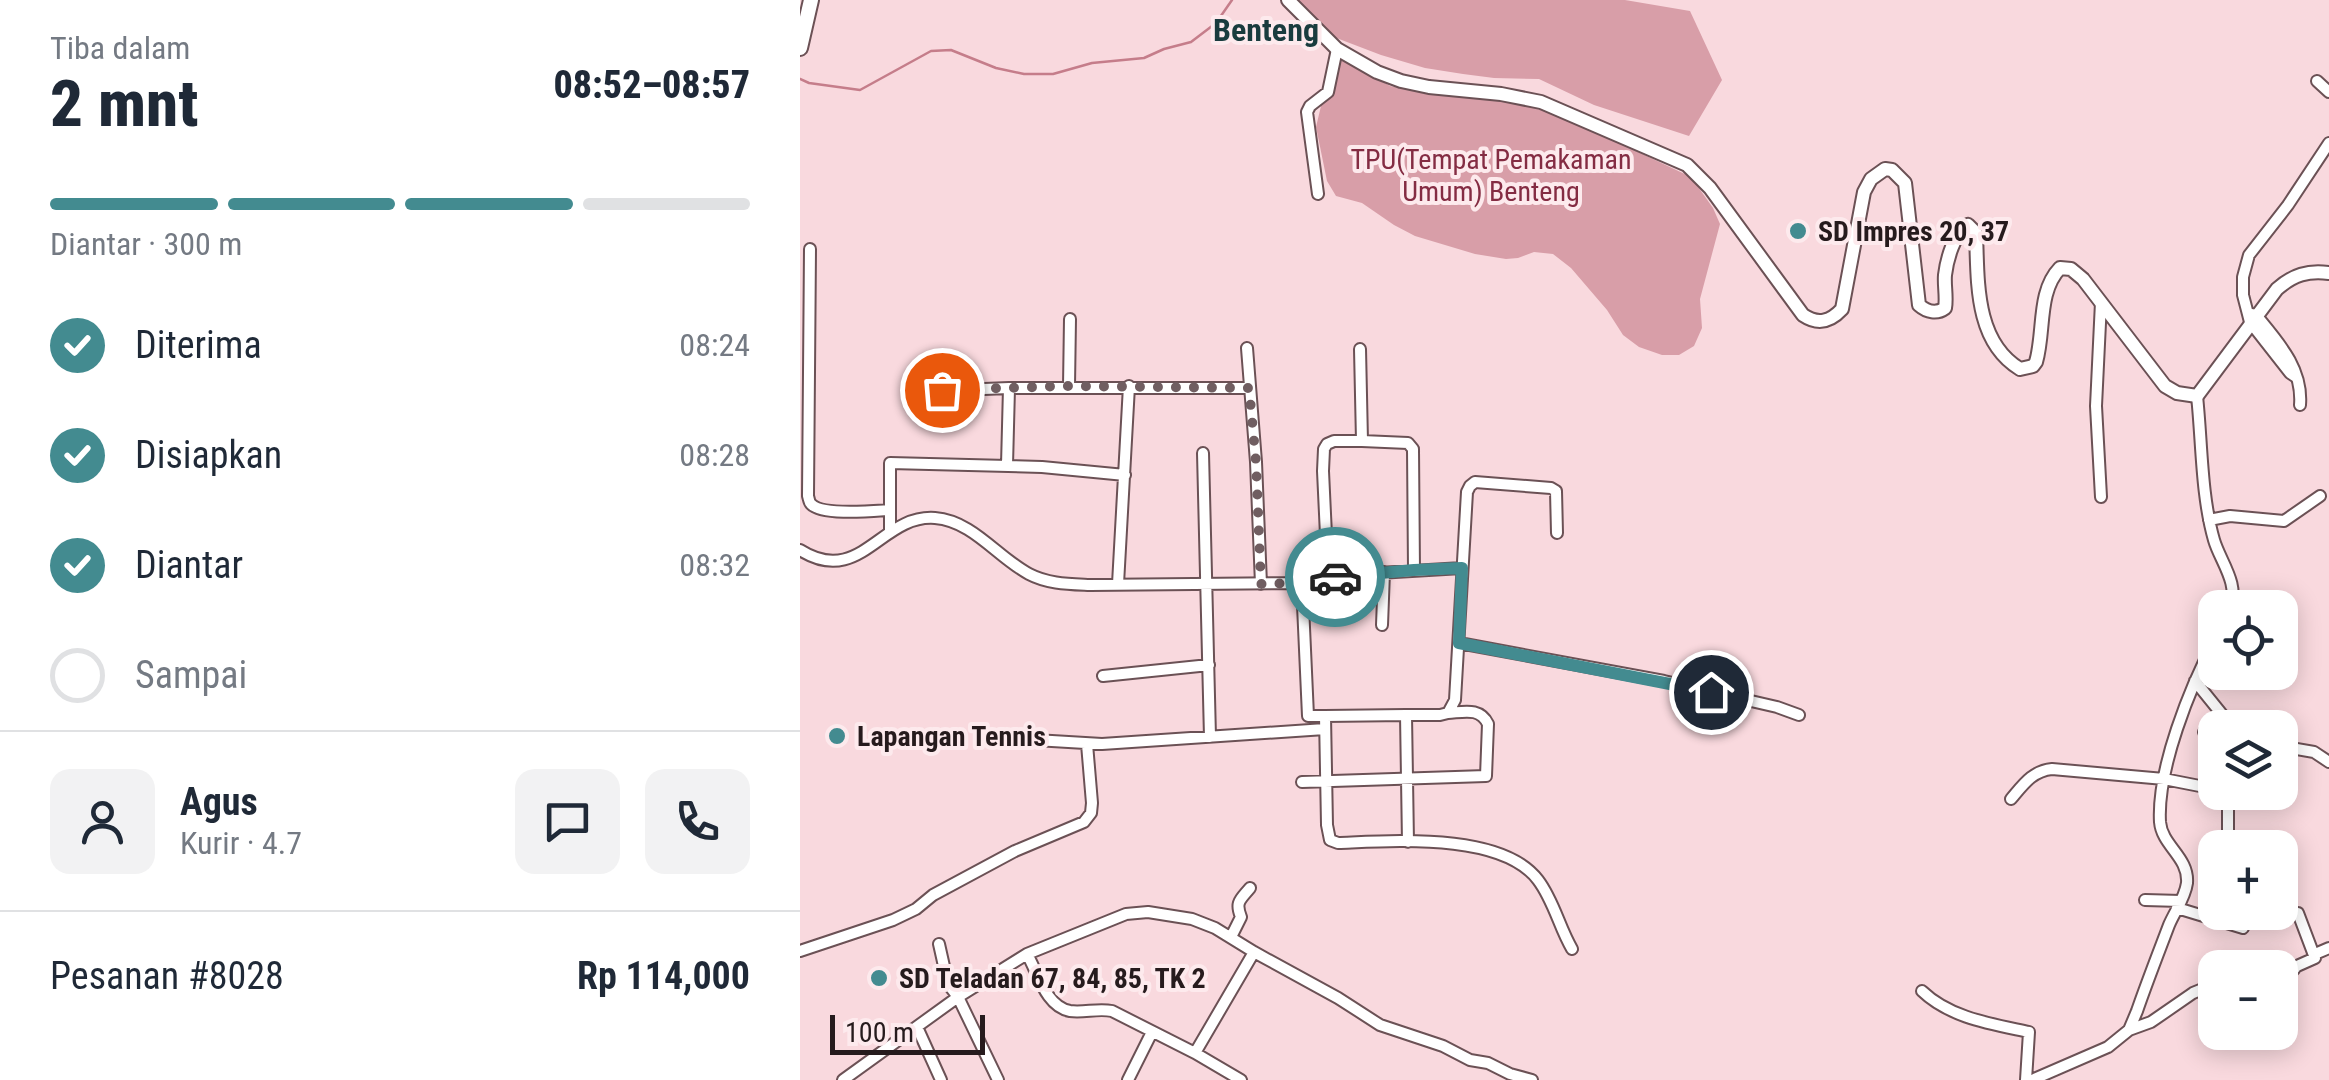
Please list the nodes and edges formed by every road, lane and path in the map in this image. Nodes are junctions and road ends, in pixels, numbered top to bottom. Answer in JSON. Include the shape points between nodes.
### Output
{"nodes":[{"id":1,"x":811,"y":0,"type":"edge"},
{"id":2,"x":1288,"y":0,"type":"edge"},
{"id":3,"x":800,"y":48,"type":"edge"},
{"id":4,"x":1337,"y":49,"type":"junction"},
{"id":5,"x":2317,"y":81,"type":"dead end"},
{"id":6,"x":2329,"y":92,"type":"edge"},
{"id":7,"x":2329,"y":143,"type":"edge"},
{"id":8,"x":1318,"y":194,"type":"dead end"},
{"id":9,"x":810,"y":249,"type":"dead end"},
{"id":10,"x":2329,"y":273,"type":"edge"},
{"id":11,"x":2101,"y":302,"type":"junction"},
{"id":12,"x":2252,"y":317,"type":"junction"},
{"id":13,"x":1070,"y":319,"type":"dead end"},
{"id":14,"x":1247,"y":348,"type":"dead end"},
{"id":15,"x":1360,"y":349,"type":"dead end"},
{"id":16,"x":1068,"y":386,"type":"junction"},
{"id":17,"x":1129,"y":386,"type":"junction"},
{"id":18,"x":1009,"y":388,"type":"junction"},
{"id":19,"x":1249,"y":388,"type":"junction"},
{"id":20,"x":908,"y":392,"type":"dead end"},
{"id":21,"x":2196,"y":396,"type":"junction"},
{"id":22,"x":2300,"y":405,"type":"dead end"},
{"id":23,"x":1362,"y":442,"type":"junction"},
{"id":24,"x":1203,"y":453,"type":"dead end"},
{"id":25,"x":1007,"y":465,"type":"junction"},
{"id":26,"x":1125,"y":474,"type":"junction"},
{"id":27,"x":2320,"y":496,"type":"dead end"},
{"id":28,"x":2101,"y":497,"type":"dead end"},
{"id":29,"x":889,"y":510,"type":"junction"},
{"id":30,"x":2209,"y":520,"type":"junction"},
{"id":31,"x":890,"y":532,"type":"junction"},
{"id":32,"x":1556,"y":533,"type":"dead end"},
{"id":33,"x":800,"y":550,"type":"edge"},
{"id":34,"x":1462,"y":568,"type":"junction"},
{"id":35,"x":1414,"y":570,"type":"junction"},
{"id":36,"x":1384,"y":572,"type":"junction"},
{"id":37,"x":1328,"y":578,"type":"junction"},
{"id":38,"x":1206,"y":583,"type":"junction"},
{"id":39,"x":1302,"y":583,"type":"junction"},
{"id":40,"x":1118,"y":584,"type":"junction"},
{"id":41,"x":1261,"y":584,"type":"junction"},
{"id":42,"x":2233,"y":590,"type":"edge"},
{"id":43,"x":1382,"y":626,"type":"dead end"},
{"id":44,"x":1459,"y":643,"type":"junction"},
{"id":45,"x":1209,"y":665,"type":"junction"},
{"id":46,"x":2198,"y":675,"type":"edge"},
{"id":47,"x":1103,"y":676,"type":"dead end"},
{"id":48,"x":2195,"y":681,"type":"junction"},
{"id":49,"x":2218,"y":710,"type":"edge"},
{"id":50,"x":1448,"y":712,"type":"junction"},
{"id":51,"x":1406,"y":715,"type":"junction"},
{"id":52,"x":1798,"y":715,"type":"dead end"},
{"id":53,"x":1308,"y":716,"type":"junction"},
{"id":54,"x":1325,"y":716,"type":"junction"},
{"id":55,"x":1325,"y":730,"type":"junction"},
{"id":56,"x":1308,"y":731,"type":"junction"},
{"id":57,"x":1210,"y":737,"type":"junction"},
{"id":58,"x":1035,"y":740,"type":"dead end"},
{"id":59,"x":1086,"y":744,"type":"junction"},
{"id":60,"x":2298,"y":749,"type":"edge"},
{"id":61,"x":2329,"y":762,"type":"edge"},
{"id":62,"x":1406,"y":779,"type":"junction"},
{"id":63,"x":2164,"y":779,"type":"junction"},
{"id":64,"x":1326,"y":780,"type":"junction"},
{"id":65,"x":1302,"y":782,"type":"dead end"},
{"id":66,"x":2198,"y":786,"type":"edge"},
{"id":67,"x":2011,"y":799,"type":"dead end"},
{"id":68,"x":1408,"y":842,"type":"junction"},
{"id":69,"x":1250,"y":888,"type":"dead end"},
{"id":70,"x":2145,"y":900,"type":"dead end"},
{"id":71,"x":2179,"y":904,"type":"junction"},
{"id":72,"x":2198,"y":911,"type":"edge"},
{"id":73,"x":2298,"y":914,"type":"dead end"},
{"id":74,"x":1231,"y":938,"type":"junction"},
{"id":75,"x":939,"y":944,"type":"dead end"},
{"id":76,"x":2329,"y":948,"type":"edge"},
{"id":77,"x":1572,"y":949,"type":"dead end"},
{"id":78,"x":800,"y":950,"type":"edge"},
{"id":79,"x":1254,"y":952,"type":"junction"},
{"id":80,"x":1027,"y":954,"type":"junction"},
{"id":81,"x":2315,"y":954,"type":"junction"},
{"id":82,"x":2298,"y":966,"type":"edge"},
{"id":83,"x":1922,"y":991,"type":"dead end"},
{"id":84,"x":2198,"y":991,"type":"edge"},
{"id":85,"x":958,"y":997,"type":"junction"},
{"id":86,"x":918,"y":1027,"type":"junction"},
{"id":87,"x":2129,"y":1030,"type":"junction"},
{"id":88,"x":1152,"y":1032,"type":"junction"},
{"id":89,"x":1195,"y":1054,"type":"junction"},
{"id":90,"x":843,"y":1080,"type":"edge"},
{"id":91,"x":942,"y":1080,"type":"edge"},
{"id":92,"x":998,"y":1080,"type":"edge"},
{"id":93,"x":1128,"y":1080,"type":"edge"},
{"id":94,"x":1241,"y":1080,"type":"edge"},
{"id":95,"x":1532,"y":1080,"type":"edge"},
{"id":96,"x":2029,"y":1080,"type":"edge"}],
"edges":[{"from":1,"to":3,"type":"main road"},
{"from":2,"to":4,"type":"street"},
{"from":4,"to":8,"type":"street","via":[[1328,92],[1307,112]]},
{"from":4,"to":11,"type":"street","via":[[1400,81],[1542,102],[1687,165],[1812,321],[1842,309],[1864,192],[1885,169],[1906,183],[1919,305],[1946,308],[1948,262],[1960,231],[1972,227],[1982,314],[2016,367],[2036,362],[2047,288],[2060,268],[2072,269]]},
{"from":5,"to":6,"type":"street"},
{"from":7,"to":12,"type":"street","via":[[2249,254],[2243,295]]},
{"from":9,"to":29,"type":"street","via":[[808,496],[828,510]]},
{"from":10,"to":12,"type":"street","via":[[2294,276]]},
{"from":11,"to":21,"type":"street","via":[[2165,386]]},
{"from":11,"to":28,"type":"street"},
{"from":12,"to":21,"type":"street"},
{"from":12,"to":22,"type":"street","via":[[2296,377]]},
{"from":13,"to":16,"type":"street"},
{"from":14,"to":19,"type":"street"},
{"from":15,"to":23,"type":"street"},
{"from":16,"to":17,"type":"street"},
{"from":16,"to":18,"type":"street"},
{"from":17,"to":19,"type":"street"},
{"from":17,"to":26,"type":"street"},
{"from":18,"to":20,"type":"street"},
{"from":18,"to":25,"type":"street"},
{"from":19,"to":41,"type":"street"},
{"from":21,"to":30,"type":"street"},
{"from":23,"to":35,"type":"street","via":[[1412,446]]},
{"from":23,"to":37,"type":"street","via":[[1334,442],[1324,449]]},
{"from":24,"to":38,"type":"street"},
{"from":25,"to":26,"type":"street"},
{"from":25,"to":29,"type":"street","via":[[890,463]]},
{"from":26,"to":40,"type":"street"},
{"from":27,"to":30,"type":"street","via":[[2284,520]]},
{"from":29,"to":31,"type":"street"},
{"from":30,"to":42,"type":"street"},
{"from":31,"to":33,"type":"street","via":[[860,555],[838,561]]},
{"from":31,"to":40,"type":"street","via":[[922,519],[955,522],[1039,578]]},
{"from":32,"to":34,"type":"street","via":[[1556,491],[1476,482],[1467,492]]},
{"from":34,"to":35,"type":"street"},
{"from":34,"to":44,"type":"street"},
{"from":35,"to":36,"type":"street"},
{"from":36,"to":37,"type":"street"},
{"from":36,"to":43,"type":"street"},
{"from":37,"to":39,"type":"street"},
{"from":38,"to":40,"type":"street"},
{"from":38,"to":41,"type":"street"},
{"from":38,"to":45,"type":"street"},
{"from":39,"to":41,"type":"street"},
{"from":39,"to":53,"type":"street"},
{"from":44,"to":50,"type":"street","via":[[1455,700]]},
{"from":44,"to":52,"type":"street","via":[[1664,681]]},
{"from":45,"to":47,"type":"street"},
{"from":45,"to":57,"type":"street"},
{"from":46,"to":48,"type":"street"},
{"from":48,"to":49,"type":"street"},
{"from":48,"to":63,"type":"street"},
{"from":50,"to":51,"type":"street"},
{"from":50,"to":62,"type":"street","via":[[1484,716],[1486,776]]},
{"from":51,"to":54,"type":"street"},
{"from":51,"to":62,"type":"street"},
{"from":53,"to":54,"type":"street"},
{"from":53,"to":56,"type":"street"},
{"from":54,"to":55,"type":"street"},
{"from":55,"to":56,"type":"street"},
{"from":55,"to":64,"type":"street"},
{"from":56,"to":57,"type":"street"},
{"from":57,"to":59,"type":"street"},
{"from":58,"to":59,"type":"street"},
{"from":59,"to":78,"type":"street","via":[[1092,803],[1084,822],[1015,850],[892,920]]},
{"from":60,"to":61,"type":"street"},
{"from":62,"to":64,"type":"street"},
{"from":62,"to":68,"type":"street"},
{"from":63,"to":66,"type":"street"},
{"from":63,"to":67,"type":"street","via":[[2046,769]]},
{"from":63,"to":71,"type":"street","via":[[2161,828],[2186,872]]},
{"from":64,"to":65,"type":"street"},
{"from":64,"to":68,"type":"street","via":[[1330,840]]},
{"from":68,"to":77,"type":"street","via":[[1474,845],[1526,868],[1549,897]]},
{"from":69,"to":74,"type":"street","via":[[1238,902],[1241,918]]},
{"from":70,"to":71,"type":"street"},
{"from":71,"to":72,"type":"street"},
{"from":71,"to":87,"type":"street"},
{"from":73,"to":81,"type":"street"},
{"from":74,"to":79,"type":"street"},
{"from":74,"to":80,"type":"street","via":[[1204,922],[1136,912]]},
{"from":75,"to":85,"type":"street","via":[[948,984]]},
{"from":76,"to":81,"type":"street"},
{"from":79,"to":89,"type":"street"},
{"from":79,"to":95,"type":"street","via":[[1380,1026]]},
{"from":80,"to":85,"type":"street"},
{"from":80,"to":88,"type":"street","via":[[1054,1004],[1112,1011]]},
{"from":81,"to":82,"type":"street"},
{"from":83,"to":96,"type":"street","via":[[1959,1013],[2029,1032]]},
{"from":84,"to":87,"type":"street"},
{"from":85,"to":86,"type":"street"},
{"from":85,"to":92,"type":"street"},
{"from":86,"to":90,"type":"street"},
{"from":86,"to":91,"type":"street"},
{"from":87,"to":96,"type":"street","via":[[2096,1054]]},
{"from":88,"to":89,"type":"street"},
{"from":88,"to":93,"type":"street"},
{"from":89,"to":94,"type":"street"}]}
